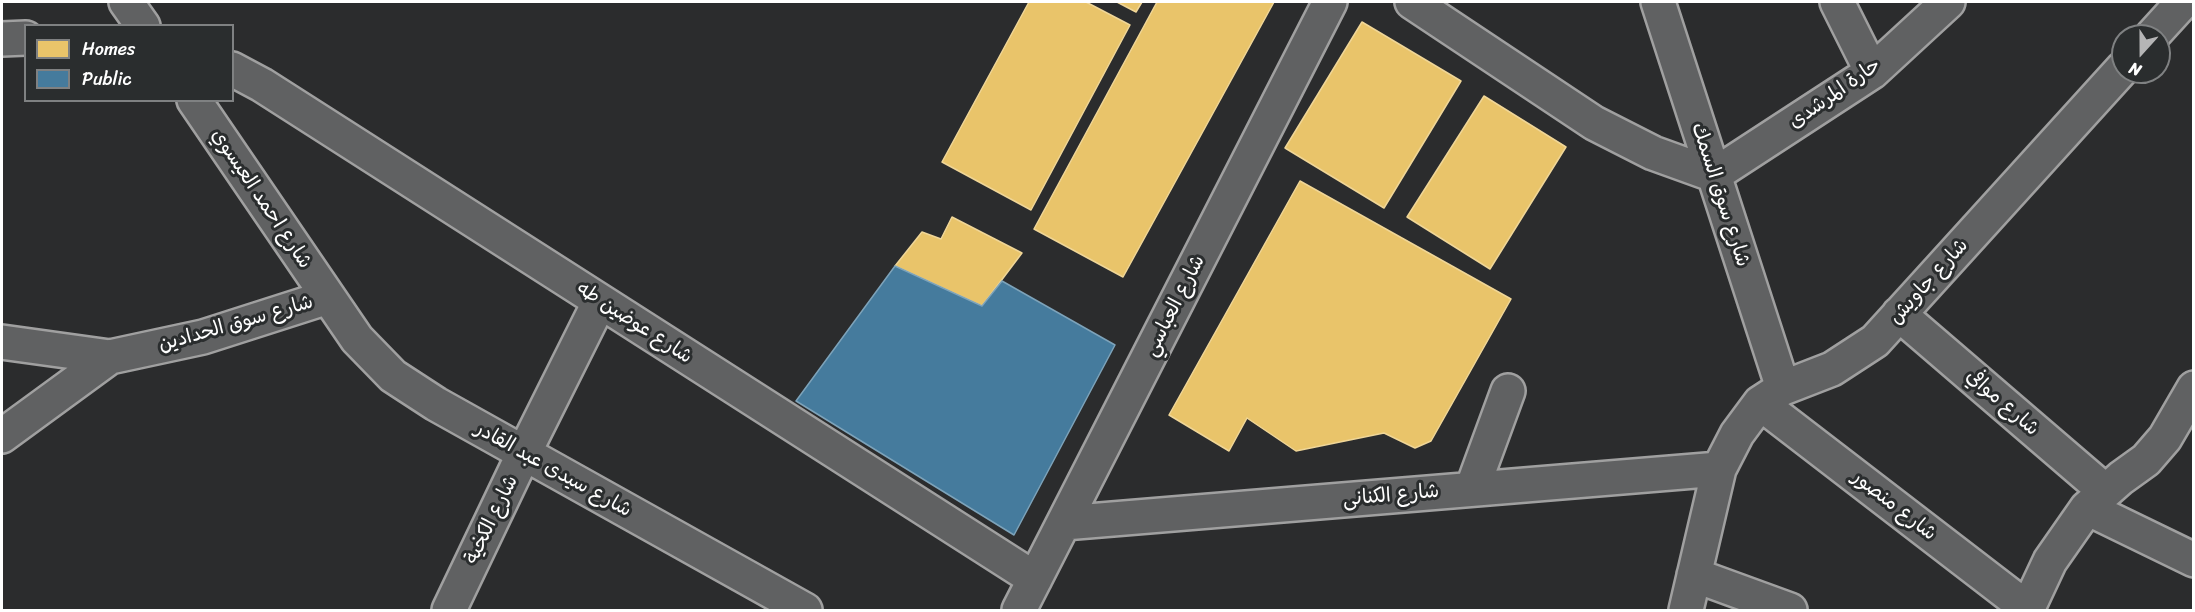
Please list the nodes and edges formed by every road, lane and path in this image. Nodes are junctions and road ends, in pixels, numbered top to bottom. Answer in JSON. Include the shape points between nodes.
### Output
{"nodes":[{"id":1,"x":126,"y":2,"type":"edge"},
{"id":2,"x":1330,"y":2,"type":"edge"},
{"id":3,"x":1412,"y":2,"type":"edge"},
{"id":4,"x":1658,"y":2,"type":"edge"},
{"id":5,"x":1837,"y":2,"type":"edge"},
{"id":6,"x":1948,"y":2,"type":"edge"},
{"id":7,"x":2183,"y":2,"type":"edge"},
{"id":8,"x":142,"y":24,"type":"edge"},
{"id":9,"x":2163,"y":24,"type":"edge"},
{"id":10,"x":24,"y":38,"type":"edge"},
{"id":11,"x":2,"y":39,"type":"edge"},
{"id":12,"x":234,"y":70,"type":"edge"},
{"id":13,"x":1872,"y":72,"type":"junction"},
{"id":14,"x":2111,"y":81,"type":"edge"},
{"id":15,"x":195,"y":102,"type":"edge"},
{"id":16,"x":1714,"y":176,"type":"junction"},
{"id":17,"x":328,"y":297,"type":"junction"},
{"id":18,"x":600,"y":301,"type":"junction"},
{"id":19,"x":1899,"y":314,"type":"junction"},
{"id":20,"x":2,"y":342,"type":"edge"},
{"id":21,"x":110,"y":357,"type":"junction"},
{"id":22,"x":2193,"y":388,"type":"edge"},
{"id":23,"x":1508,"y":391,"type":"dead end"},
{"id":24,"x":1772,"y":395,"type":"junction"},
{"id":25,"x":2182,"y":432,"type":"edge"},
{"id":26,"x":2,"y":436,"type":"edge"},
{"id":27,"x":524,"y":453,"type":"junction"},
{"id":28,"x":1719,"y":469,"type":"junction"},
{"id":29,"x":1472,"y":489,"type":"junction"},
{"id":30,"x":2096,"y":500,"type":"junction"},
{"id":31,"x":1064,"y":523,"type":"junction"},
{"id":32,"x":2193,"y":560,"type":"edge"},
{"id":33,"x":1694,"y":575,"type":"junction"},
{"id":34,"x":1035,"y":579,"type":"junction"},
{"id":35,"x":449,"y":610,"type":"edge"},
{"id":36,"x":805,"y":610,"type":"edge"},
{"id":37,"x":1019,"y":610,"type":"edge"},
{"id":38,"x":1686,"y":610,"type":"edge"},
{"id":39,"x":1790,"y":610,"type":"edge"},
{"id":40,"x":2027,"y":610,"type":"edge"}],
"edges":[{"from":1,"to":8,"type":"street"},
{"from":2,"to":31,"type":"street","name":"شارع العباسي"},
{"from":3,"to":16,"type":"street","via":[[1594,123],[1653,153]]},
{"from":4,"to":16,"type":"street","name":"شارع سوق السمك"},
{"from":5,"to":13,"type":"street"},
{"from":6,"to":13,"type":"street","name":"حارة المرشدى"},
{"from":7,"to":9,"type":"street"},
{"from":10,"to":11,"type":"street"},
{"from":12,"to":18,"type":"street","name":"شارع عوضين طه"},
{"from":13,"to":16,"type":"street","name":"حارة المرشدى"},
{"from":14,"to":19,"type":"street","name":"شارع جاويش"},
{"from":15,"to":17,"type":"street","name":"شارع احمد العيسوي"},
{"from":16,"to":24,"type":"street","name":"شارع سوق السمك"},
{"from":17,"to":21,"type":"street","name":"شارع سوق الحدادين","via":[[203,338]]},
{"from":17,"to":27,"type":"street","name":"شارع سيدى عبد القادر","via":[[357,339],[393,376]]},
{"from":18,"to":27,"type":"street","name":"شارع الكخية"},
{"from":18,"to":34,"type":"street","name":"شارع عوضين طه"},
{"from":19,"to":24,"type":"street","name":"شارع جاويش","via":[[1875,341],[1832,369]]},
{"from":19,"to":30,"type":"street","name":"شارع موافي"},
{"from":20,"to":21,"type":"street","name":"شارع سوق الحدادين"},
{"from":21,"to":26,"type":"street"},
{"from":22,"to":25,"type":"street"},
{"from":23,"to":29,"type":"street"},
{"from":24,"to":28,"type":"street","via":[[1737,434]]},
{"from":24,"to":40,"type":"street","name":"شارع منصور"},
{"from":25,"to":30,"type":"street","via":[[2165,438],[2146,460]]},
{"from":27,"to":35,"type":"street","name":"شارع الكخية"},
{"from":27,"to":36,"type":"street","name":"شارع سيدى عبد القادر"},
{"from":28,"to":29,"type":"street","name":"شارع الكنانى"},
{"from":28,"to":33,"type":"street"},
{"from":29,"to":31,"type":"street","name":"شارع الكنانى"},
{"from":30,"to":32,"type":"street","name":"شارع موافي"},
{"from":30,"to":40,"type":"street","via":[[2050,561]]},
{"from":31,"to":34,"type":"street","name":"شارع العباسي"},
{"from":33,"to":38,"type":"street"},
{"from":33,"to":39,"type":"street"},
{"from":34,"to":37,"type":"street","name":"شارع العباسي"}]}
